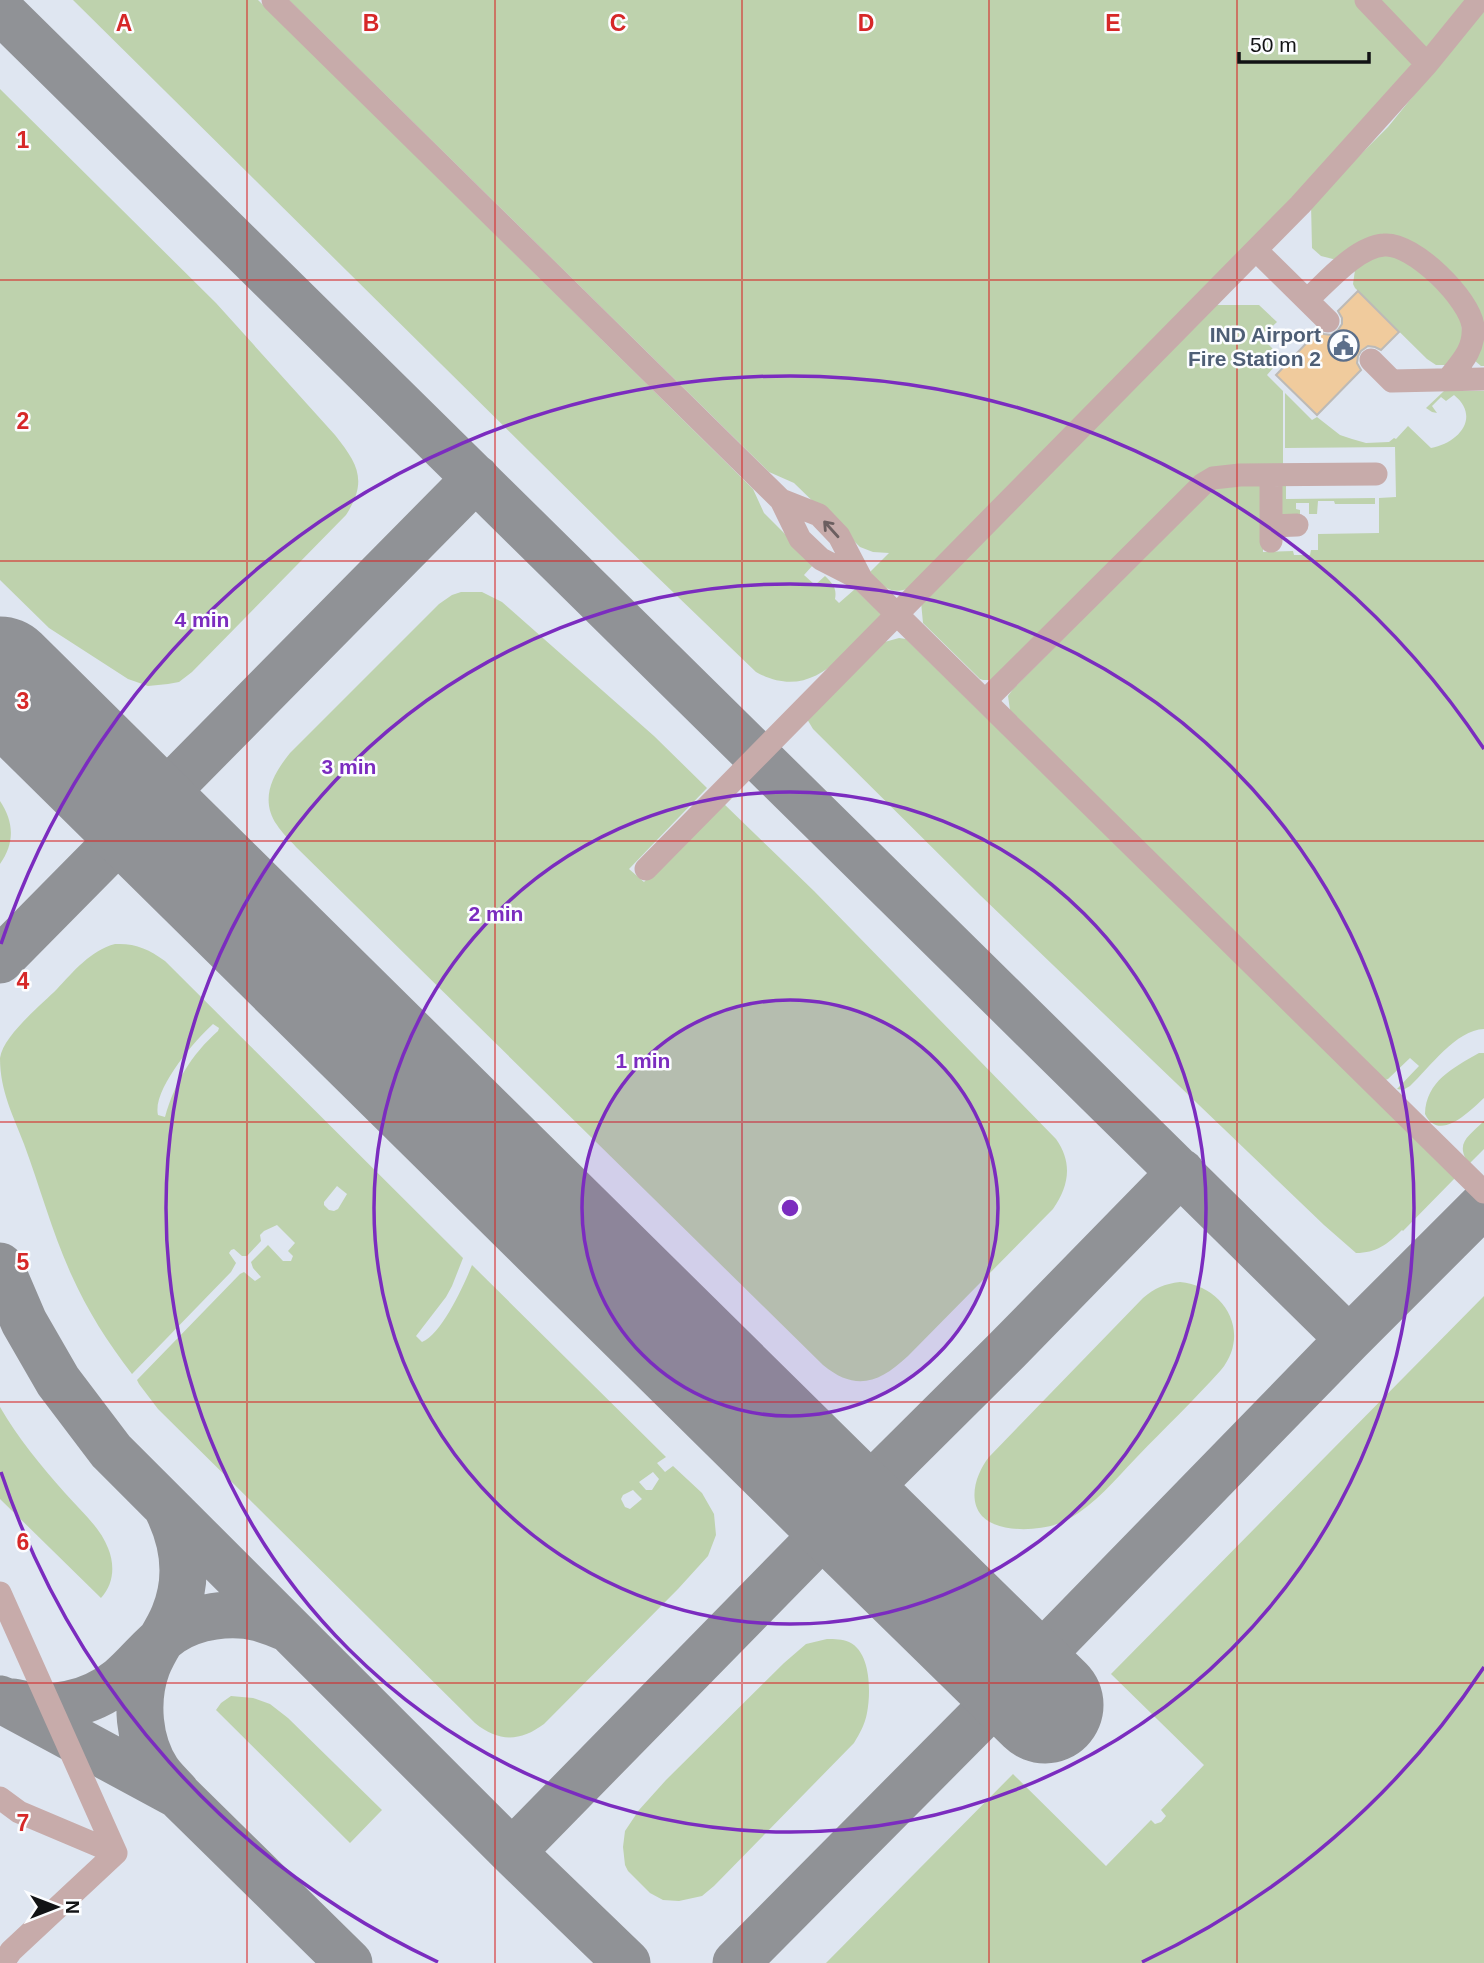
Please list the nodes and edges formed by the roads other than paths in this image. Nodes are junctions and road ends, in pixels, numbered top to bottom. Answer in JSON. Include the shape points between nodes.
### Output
{"nodes":[{"id":1,"x":273,"y":0,"type":"edge"},
{"id":2,"x":1366,"y":0,"type":"edge"},
{"id":3,"x":1479,"y":0,"type":"edge"},
{"id":4,"x":1427,"y":64,"type":"junction"},
{"id":5,"x":1256,"y":250,"type":"junction"},
{"id":6,"x":1307,"y":300,"type":"junction"},
{"id":7,"x":1328,"y":321,"type":"dead end"},
{"id":8,"x":1371,"y":360,"type":"dead end"},
{"id":9,"x":1448,"y":379,"type":"junction"},
{"id":10,"x":1484,"y":379,"type":"edge"},
{"id":11,"x":1376,"y":474,"type":"dead end"},
{"id":12,"x":1271,"y":475,"type":"junction"},
{"id":13,"x":1297,"y":525,"type":"dead end"},
{"id":14,"x":897,"y":615,"type":"junction"},
{"id":15,"x":985,"y":701,"type":"junction"},
{"id":16,"x":646,"y":869,"type":"dead end"},
{"id":17,"x":1484,"y":1192,"type":"edge"},
{"id":18,"x":0,"y":1593,"type":"edge"},
{"id":19,"x":0,"y":1798,"type":"edge"},
{"id":20,"x":116,"y":1853,"type":"junction"},
{"id":21,"x":5,"y":1958,"type":"edge"}],
"edges":[{"from":1,"to":14,"type":"lane","via":[[781,500],[819,515],[839,536],[862,579]]},
{"from":2,"to":4,"type":"lane"},
{"from":3,"to":4,"type":"lane"},
{"from":4,"to":5,"type":"lane"},
{"from":5,"to":6,"type":"lane"},
{"from":5,"to":14,"type":"lane"},
{"from":6,"to":7,"type":"lane"},
{"from":6,"to":9,"type":"lane","via":[[1370,248],[1386,244],[1404,248],[1419,257],[1468,310],[1472,342],[1466,358]]},
{"from":8,"to":9,"type":"lane","via":[[1392,382]]},
{"from":9,"to":10,"type":"lane"},
{"from":11,"to":12,"type":"lane"},
{"from":12,"to":13,"type":"lane","via":[[1271,533]]},
{"from":12,"to":15,"type":"lane","via":[[1225,476],[1203,484]]},
{"from":14,"to":15,"type":"lane"},
{"from":14,"to":16,"type":"lane"},
{"from":15,"to":17,"type":"lane"},
{"from":18,"to":20,"type":"lane"},
{"from":19,"to":20,"type":"lane","via":[[19,1812]]},
{"from":20,"to":21,"type":"lane"}]}
